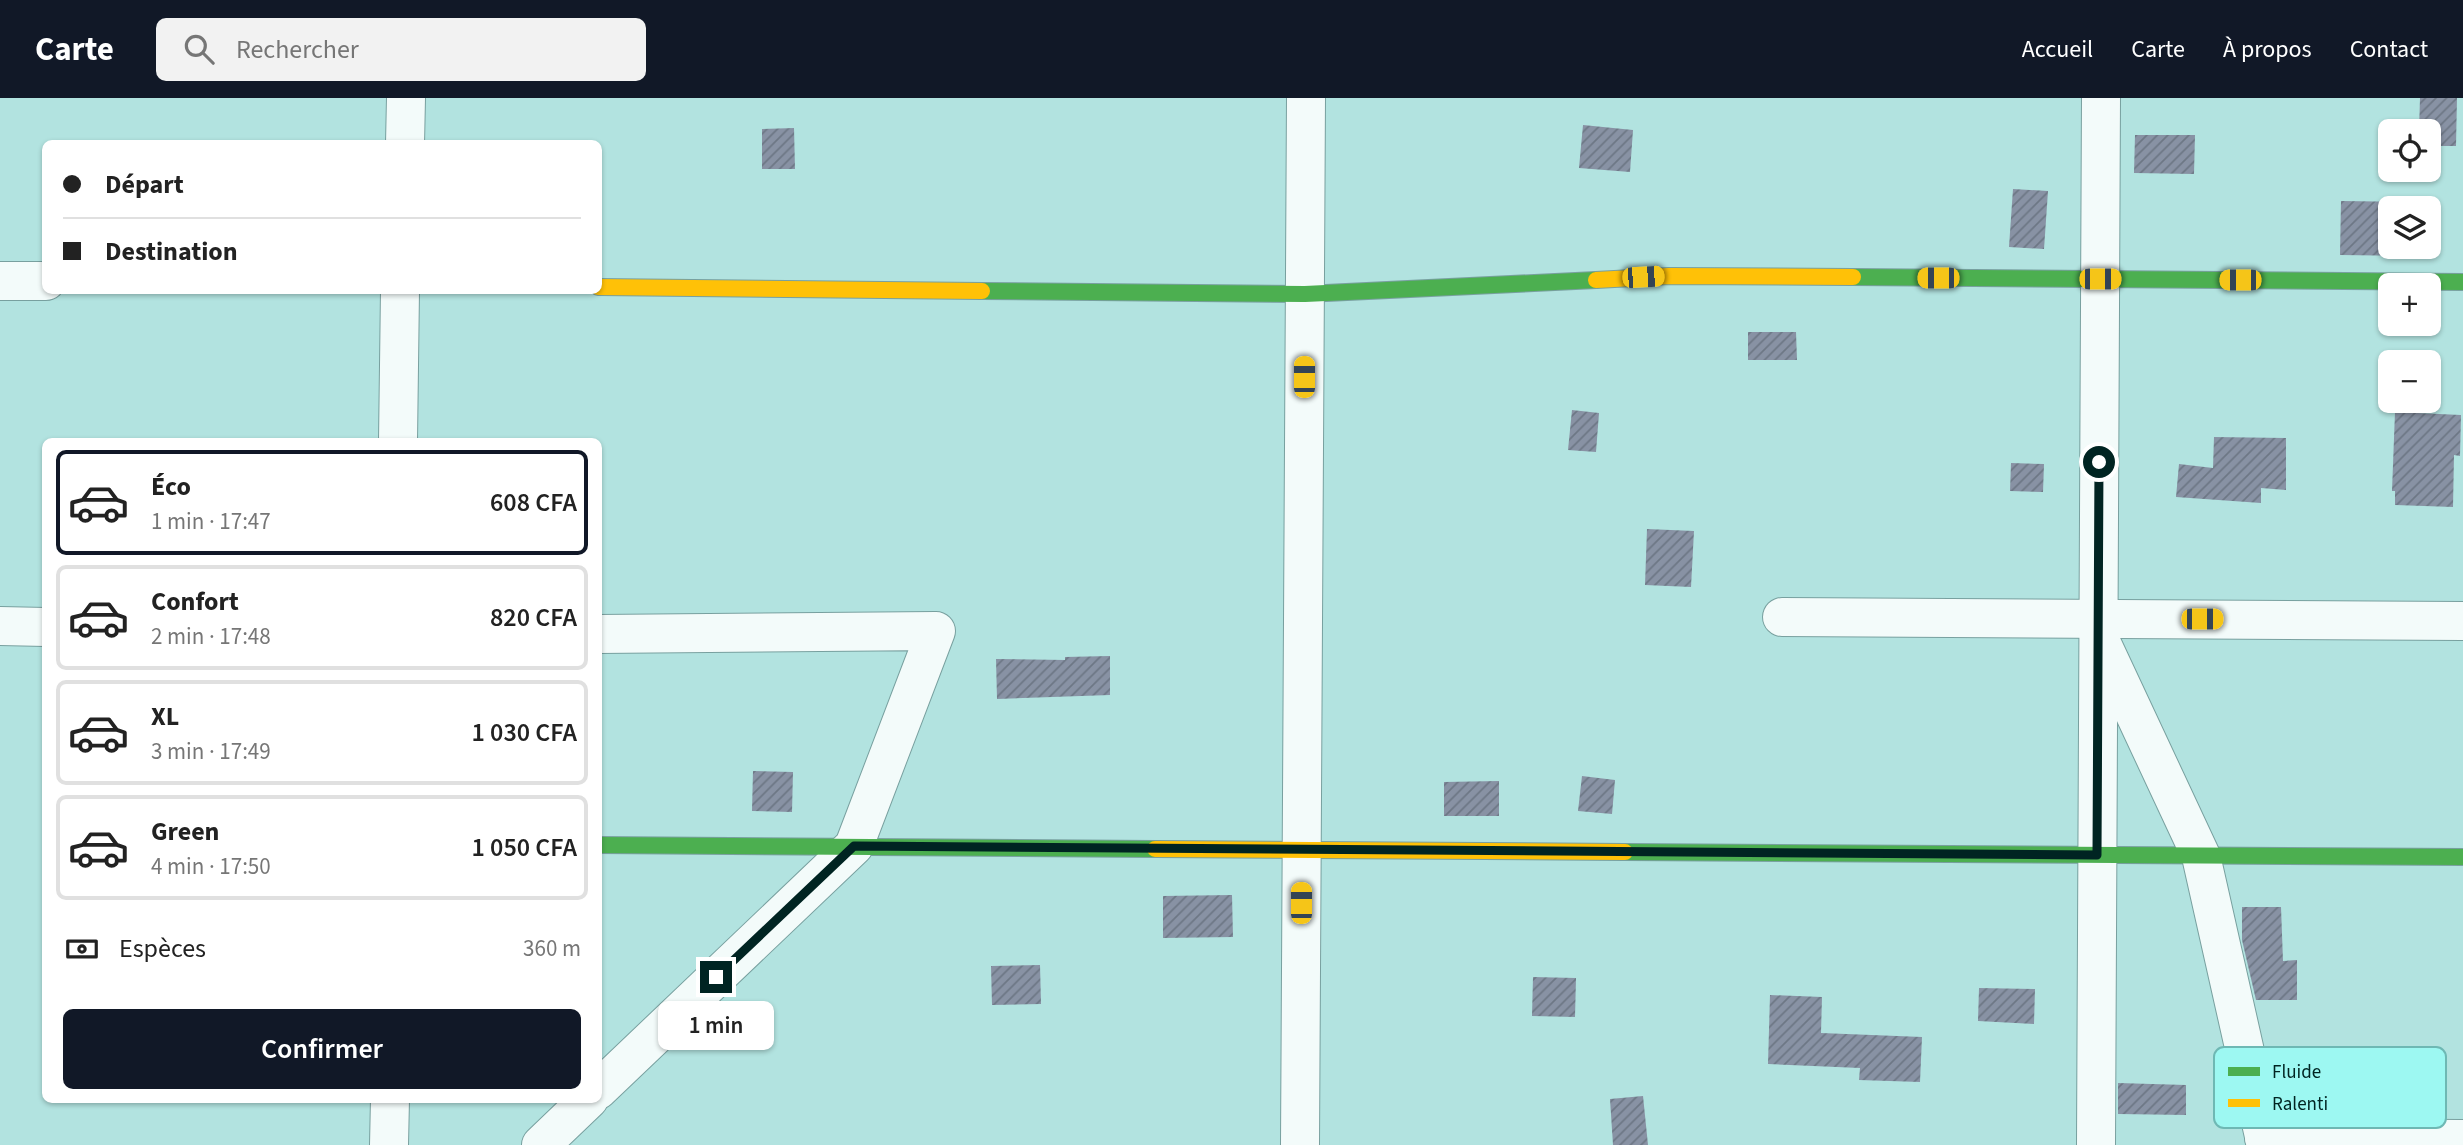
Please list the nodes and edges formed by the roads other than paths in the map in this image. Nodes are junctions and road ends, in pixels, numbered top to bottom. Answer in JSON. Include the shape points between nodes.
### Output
{"nodes":[{"id":1,"x":406,"y":98,"type":"edge"},
{"id":2,"x":1306,"y":98,"type":"edge"},
{"id":3,"x":2101,"y":98,"type":"edge"},
{"id":4,"x":405,"y":140,"type":"edge"},
{"id":5,"x":2100,"y":279,"type":"junction"},
{"id":6,"x":0,"y":281,"type":"edge"},
{"id":7,"x":42,"y":281,"type":"edge"},
{"id":8,"x":2463,"y":282,"type":"edge"},
{"id":9,"x":602,"y":287,"type":"edge"},
{"id":10,"x":400,"y":294,"type":"edge"},
{"id":11,"x":1305,"y":294,"type":"junction"},
{"id":12,"x":398,"y":438,"type":"edge"},
{"id":13,"x":1782,"y":617,"type":"dead end"},
{"id":14,"x":2463,"y":621,"type":"edge"},
{"id":15,"x":0,"y":626,"type":"edge"},
{"id":16,"x":42,"y":627,"type":"edge"},
{"id":17,"x":2098,"y":627,"type":"junction"},
{"id":18,"x":602,"y":634,"type":"edge"},
{"id":19,"x":602,"y":845,"type":"edge"},
{"id":20,"x":854,"y":846,"type":"junction"},
{"id":21,"x":1301,"y":849,"type":"junction"},
{"id":22,"x":2097,"y":855,"type":"junction"},
{"id":23,"x":2201,"y":856,"type":"junction"},
{"id":24,"x":2463,"y":857,"type":"edge"},
{"id":25,"x":2244,"y":1047,"type":"edge"},
{"id":26,"x":602,"y":1086,"type":"edge"},
{"id":27,"x":390,"y":1103,"type":"edge"},
{"id":28,"x":585,"y":1103,"type":"edge"},
{"id":29,"x":2463,"y":1139,"type":"edge"},
{"id":30,"x":2265,"y":1142,"type":"edge"},
{"id":31,"x":389,"y":1145,"type":"edge"},
{"id":32,"x":541,"y":1145,"type":"edge"},
{"id":33,"x":1300,"y":1145,"type":"edge"},
{"id":34,"x":2096,"y":1145,"type":"edge"}],
"edges":[{"from":1,"to":4,"type":"street"},
{"from":2,"to":11,"type":"street"},
{"from":3,"to":5,"type":"street"},
{"from":5,"to":8,"type":"street"},
{"from":5,"to":11,"type":"street","via":[[1669,276]]},
{"from":5,"to":17,"type":"street"},
{"from":6,"to":7,"type":"street"},
{"from":9,"to":11,"type":"street"},
{"from":10,"to":12,"type":"street"},
{"from":11,"to":21,"type":"street"},
{"from":13,"to":17,"type":"street"},
{"from":14,"to":17,"type":"street"},
{"from":15,"to":16,"type":"street"},
{"from":17,"to":22,"type":"street"},
{"from":17,"to":23,"type":"street"},
{"from":18,"to":20,"type":"street","via":[[936,631]]},
{"from":19,"to":20,"type":"street"},
{"from":20,"to":21,"type":"street"},
{"from":20,"to":26,"type":"street"},
{"from":21,"to":22,"type":"street"},
{"from":21,"to":33,"type":"street"},
{"from":22,"to":23,"type":"street"},
{"from":22,"to":34,"type":"street"},
{"from":23,"to":24,"type":"street"},
{"from":23,"to":25,"type":"street"},
{"from":27,"to":31,"type":"street"},
{"from":28,"to":32,"type":"street"},
{"from":29,"to":30,"type":"street"}]}
